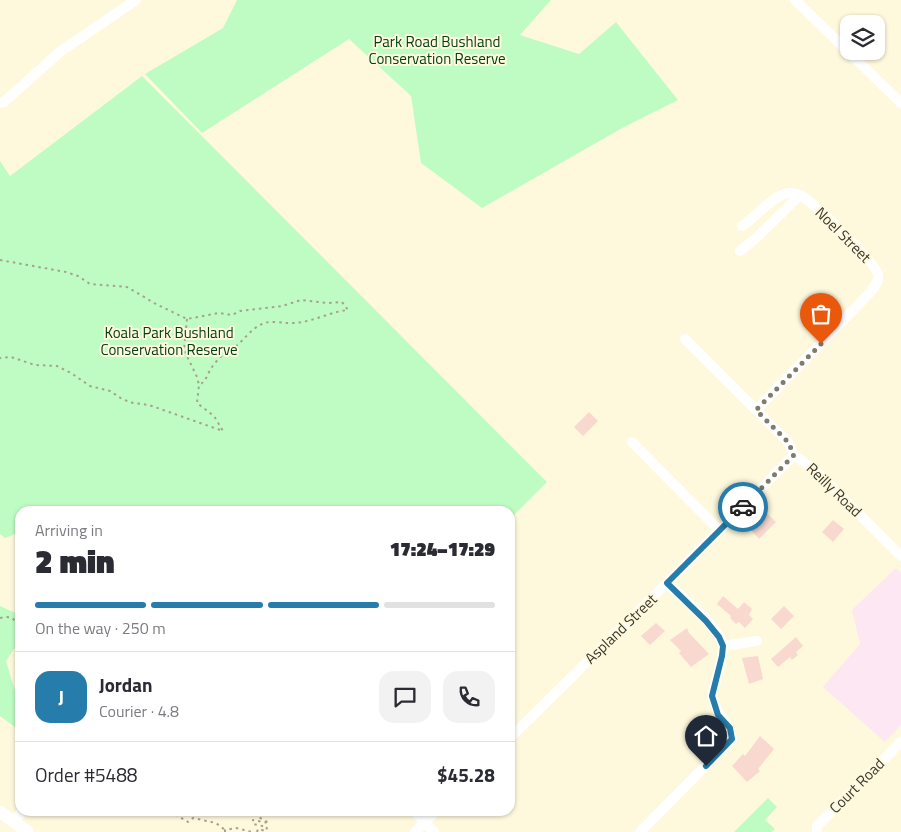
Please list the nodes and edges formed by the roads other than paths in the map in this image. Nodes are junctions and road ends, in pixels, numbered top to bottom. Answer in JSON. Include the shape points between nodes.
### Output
{"nodes":[{"id":1,"x":136,"y":0,"type":"edge"},
{"id":2,"x":796,"y":0,"type":"edge"},
{"id":3,"x":0,"y":103,"type":"edge"},
{"id":4,"x":901,"y":103,"type":"edge"},
{"id":5,"x":800,"y":195,"type":"junction"},
{"id":6,"x":742,"y":226,"type":"dead end"},
{"id":7,"x":740,"y":251,"type":"dead end"},
{"id":8,"x":685,"y":339,"type":"dead end"},
{"id":9,"x":756,"y":410,"type":"junction"},
{"id":10,"x":632,"y":442,"type":"dead end"},
{"id":11,"x":794,"y":455,"type":"junction"},
{"id":12,"x":720,"y":531,"type":"junction"},
{"id":13,"x":901,"y":556,"type":"edge"},
{"id":14,"x":667,"y":583,"type":"junction"},
{"id":15,"x":757,"y":640,"type":"dead end"},
{"id":16,"x":723,"y":646,"type":"junction"},
{"id":17,"x":515,"y":733,"type":"edge"},
{"id":18,"x":901,"y":742,"type":"edge"},
{"id":19,"x":0,"y":812,"type":"edge"},
{"id":20,"x":18,"y":816,"type":"edge"},
{"id":21,"x":419,"y":816,"type":"edge"},
{"id":22,"x":431,"y":816,"type":"edge"},
{"id":23,"x":14,"y":822,"type":"junction"},
{"id":24,"x":425,"y":822,"type":"junction"},
{"id":25,"x":28,"y":832,"type":"edge"},
{"id":26,"x":415,"y":832,"type":"edge"},
{"id":27,"x":434,"y":832,"type":"edge"},
{"id":28,"x":640,"y":832,"type":"edge"},
{"id":29,"x":817,"y":832,"type":"edge"}],
"edges":[{"from":1,"to":3,"type":"street","via":[[61,51]]},
{"from":2,"to":4,"type":"street"},
{"from":5,"to":6,"type":"street","via":[[782,194]]},
{"from":5,"to":7,"type":"street"},
{"from":5,"to":9,"type":"street","name":"Noel Street","via":[[866,256],[875,267],[878,280],[860,303]]},
{"from":8,"to":9,"type":"street","name":"Reilly Road"},
{"from":9,"to":11,"type":"street","name":"Reilly Road","via":[[788,442]]},
{"from":10,"to":12,"type":"street"},
{"from":11,"to":12,"type":"street","name":"Aspland Street"},
{"from":11,"to":13,"type":"street","name":"Reilly Road","via":[[817,472]]},
{"from":12,"to":14,"type":"street","name":"Aspland Street"},
{"from":14,"to":16,"type":"street","via":[[706,621]]},
{"from":14,"to":17,"type":"street","name":"Aspland Street"},
{"from":15,"to":16,"type":"street"},
{"from":16,"to":28,"type":"street","via":[[712,696],[718,715],[730,728],[732,739]]},
{"from":18,"to":29,"type":"street","name":"Court Road","via":[[817,826]]},
{"from":19,"to":23,"type":"main road"},
{"from":20,"to":23,"type":"street"},
{"from":21,"to":24,"type":"street"},
{"from":22,"to":24,"type":"street"},
{"from":23,"to":25,"type":"main road"},
{"from":24,"to":26,"type":"street"},
{"from":24,"to":27,"type":"street"}]}
